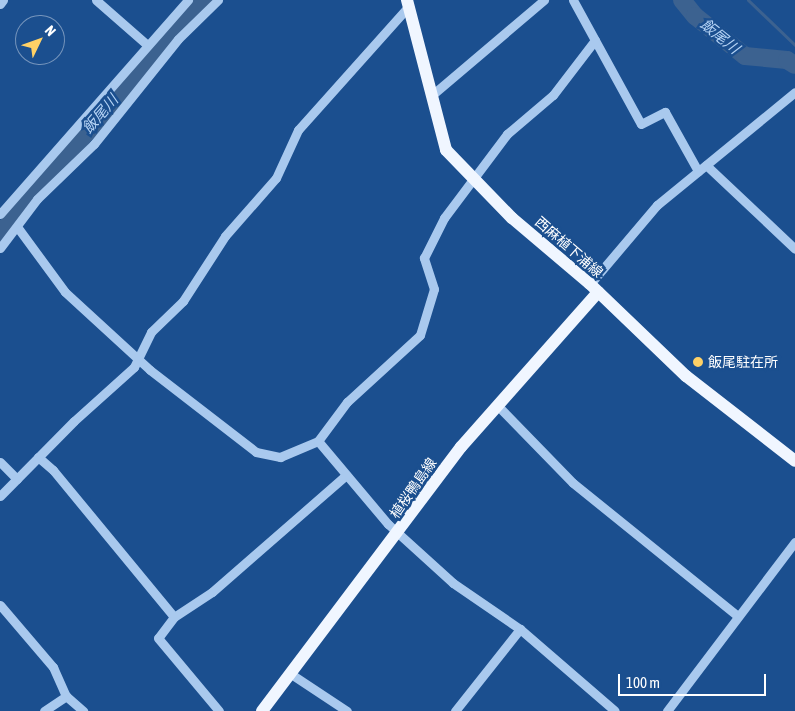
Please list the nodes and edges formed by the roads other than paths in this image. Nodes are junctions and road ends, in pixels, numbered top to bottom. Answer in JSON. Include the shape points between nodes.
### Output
{"nodes":[{"id":1,"x":4,"y":0,"type":"edge"},
{"id":2,"x":96,"y":0,"type":"edge"},
{"id":3,"x":188,"y":0,"type":"edge"},
{"id":4,"x":218,"y":0,"type":"edge"},
{"id":5,"x":544,"y":0,"type":"edge"},
{"id":6,"x":573,"y":0,"type":"edge"},
{"id":7,"x":408,"y":3,"type":"edge"},
{"id":8,"x":0,"y":4,"type":"edge"},
{"id":9,"x":595,"y":40,"type":"junction"},
{"id":10,"x":146,"y":44,"type":"junction"},
{"id":11,"x":795,"y":92,"type":"edge"},
{"id":12,"x":432,"y":95,"type":"junction"},
{"id":13,"x":706,"y":164,"type":"junction"},
{"id":14,"x":698,"y":171,"type":"junction"},
{"id":15,"x":471,"y":179,"type":"junction"},
{"id":16,"x":0,"y":214,"type":"edge"},
{"id":17,"x":18,"y":228,"type":"junction"},
{"id":18,"x":0,"y":248,"type":"edge"},
{"id":19,"x":795,"y":249,"type":"edge"},
{"id":20,"x":594,"y":288,"type":"junction"},
{"id":21,"x":140,"y":360,"type":"junction"},
{"id":22,"x":498,"y":406,"type":"junction"},
{"id":23,"x":318,"y":442,"type":"junction"},
{"id":24,"x":38,"y":457,"type":"junction"},
{"id":25,"x":795,"y":461,"type":"edge"},
{"id":26,"x":0,"y":462,"type":"edge"},
{"id":27,"x":346,"y":475,"type":"junction"},
{"id":28,"x":17,"y":479,"type":"junction"},
{"id":29,"x":0,"y":496,"type":"edge"},
{"id":30,"x":399,"y":534,"type":"junction"},
{"id":31,"x":795,"y":542,"type":"edge"},
{"id":32,"x":0,"y":605,"type":"edge"},
{"id":33,"x":738,"y":616,"type":"junction"},
{"id":34,"x":174,"y":618,"type":"junction"},
{"id":35,"x":520,"y":629,"type":"junction"},
{"id":36,"x":291,"y":674,"type":"junction"},
{"id":37,"x":66,"y":696,"type":"junction"},
{"id":38,"x":44,"y":711,"type":"edge"},
{"id":39,"x":83,"y":711,"type":"edge"},
{"id":40,"x":219,"y":711,"type":"edge"},
{"id":41,"x":262,"y":711,"type":"edge"},
{"id":42,"x":347,"y":711,"type":"edge"},
{"id":43,"x":455,"y":711,"type":"edge"},
{"id":44,"x":615,"y":711,"type":"edge"},
{"id":45,"x":667,"y":711,"type":"edge"}],
"edges":[{"from":1,"to":8,"type":"street"},
{"from":2,"to":10,"type":"street"},
{"from":3,"to":10,"type":"street"},
{"from":4,"to":17,"type":"street","via":[[178,39],[94,144],[37,200]]},
{"from":5,"to":12,"type":"street"},
{"from":6,"to":9,"type":"street"},
{"from":7,"to":12,"type":"main road","name":"西麻植下浦線"},
{"from":7,"to":21,"type":"street","via":[[298,130],[276,178],[225,236],[183,301],[151,332]]},
{"from":9,"to":14,"type":"street","via":[[641,124],[665,112]]},
{"from":9,"to":15,"type":"street","via":[[552,95],[507,134]]},
{"from":10,"to":16,"type":"street"},
{"from":11,"to":13,"type":"street"},
{"from":12,"to":15,"type":"main road","name":"西麻植下浦線","via":[[446,150]]},
{"from":13,"to":14,"type":"street"},
{"from":13,"to":19,"type":"street"},
{"from":14,"to":20,"type":"street","via":[[657,205]]},
{"from":15,"to":20,"type":"main road","name":"西麻植下浦線"},
{"from":15,"to":23,"type":"street","via":[[444,218],[424,258],[434,289],[420,336],[347,402]]},
{"from":17,"to":18,"type":"street"},
{"from":17,"to":21,"type":"street","via":[[66,292]]},
{"from":20,"to":22,"type":"main road","name":"植桜鴨島線"},
{"from":20,"to":25,"type":"main road","name":"西麻植下浦線","via":[[686,376]]},
{"from":21,"to":23,"type":"street","via":[[205,416],[256,452],[280,457]]},
{"from":21,"to":24,"type":"street"},
{"from":22,"to":30,"type":"main road","name":"植桜鴨島線","via":[[461,446]]},
{"from":22,"to":33,"type":"street","via":[[573,483]]},
{"from":23,"to":27,"type":"street"},
{"from":24,"to":28,"type":"street"},
{"from":24,"to":34,"type":"street"},
{"from":26,"to":28,"type":"street"},
{"from":27,"to":30,"type":"street"},
{"from":27,"to":34,"type":"street","via":[[212,592]]},
{"from":28,"to":29,"type":"street"},
{"from":30,"to":35,"type":"street","via":[[453,583]]},
{"from":30,"to":36,"type":"main road","name":"植桜鴨島線","via":[[319,632]]},
{"from":31,"to":33,"type":"street"},
{"from":32,"to":37,"type":"street","via":[[53,667]]},
{"from":33,"to":45,"type":"street"},
{"from":34,"to":40,"type":"street","via":[[158,638]]},
{"from":35,"to":43,"type":"street"},
{"from":35,"to":44,"type":"street"},
{"from":36,"to":41,"type":"main road","name":"植桜鴨島線"},
{"from":36,"to":42,"type":"street"},
{"from":37,"to":38,"type":"street"},
{"from":37,"to":39,"type":"street"}]}
